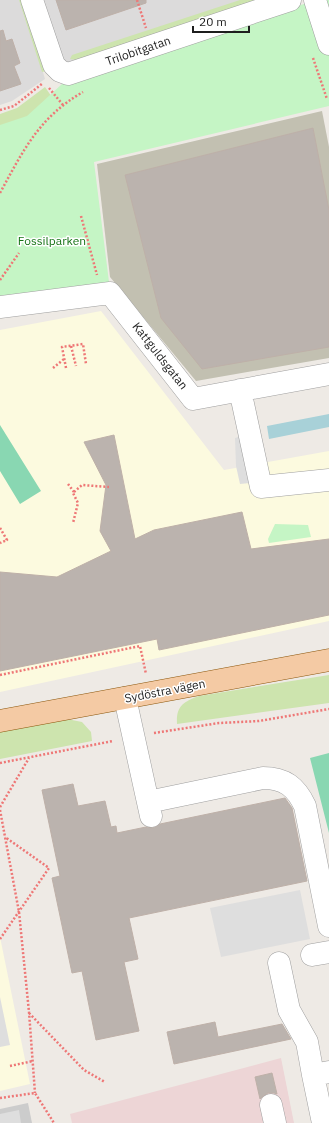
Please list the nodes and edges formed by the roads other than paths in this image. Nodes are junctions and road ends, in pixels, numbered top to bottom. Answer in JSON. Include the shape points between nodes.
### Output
{"nodes":[{"id":1,"x":32,"y":0,"type":"edge"},
{"id":2,"x":290,"y":0,"type":"edge"},
{"id":3,"x":315,"y":0,"type":"edge"},
{"id":4,"x":329,"y":44,"type":"edge"},
{"id":5,"x":0,"y":307,"type":"edge"},
{"id":6,"x":329,"y":374,"type":"edge"},
{"id":7,"x":240,"y":390,"type":"junction"},
{"id":8,"x":329,"y":480,"type":"edge"},
{"id":9,"x":329,"y":660,"type":"edge"},
{"id":10,"x":125,"y":698,"type":"junction"},
{"id":11,"x":0,"y":721,"type":"edge"},
{"id":12,"x":329,"y":926,"type":"edge"},
{"id":13,"x":279,"y":963,"type":"dead end"},
{"id":14,"x":321,"y":1073,"type":"edge"},
{"id":15,"x":323,"y":1123,"type":"edge"}],
"edges":[{"from":1,"to":2,"type":"street","name":"Trilobitgatan","via":[[54,65],[52,77],[68,74]]},
{"from":3,"to":4,"type":"street"},
{"from":5,"to":7,"type":"street","name":"Kattguldsgatan","via":[[110,293],[193,399]]},
{"from":6,"to":7,"type":"street","name":"Kattguldsgatan"},
{"from":7,"to":8,"type":"street","via":[[261,487]]},
{"from":9,"to":10,"type":"main road","name":"Sydöstra vägen"},
{"from":10,"to":11,"type":"main road","name":"Sydöstra vägen"},
{"from":10,"to":12,"type":"street","via":[[149,809],[264,778],[282,781],[299,794],[305,806]]},
{"from":13,"to":14,"type":"street","via":[[289,1010]]},
{"from":14,"to":15,"type":"street"}]}
